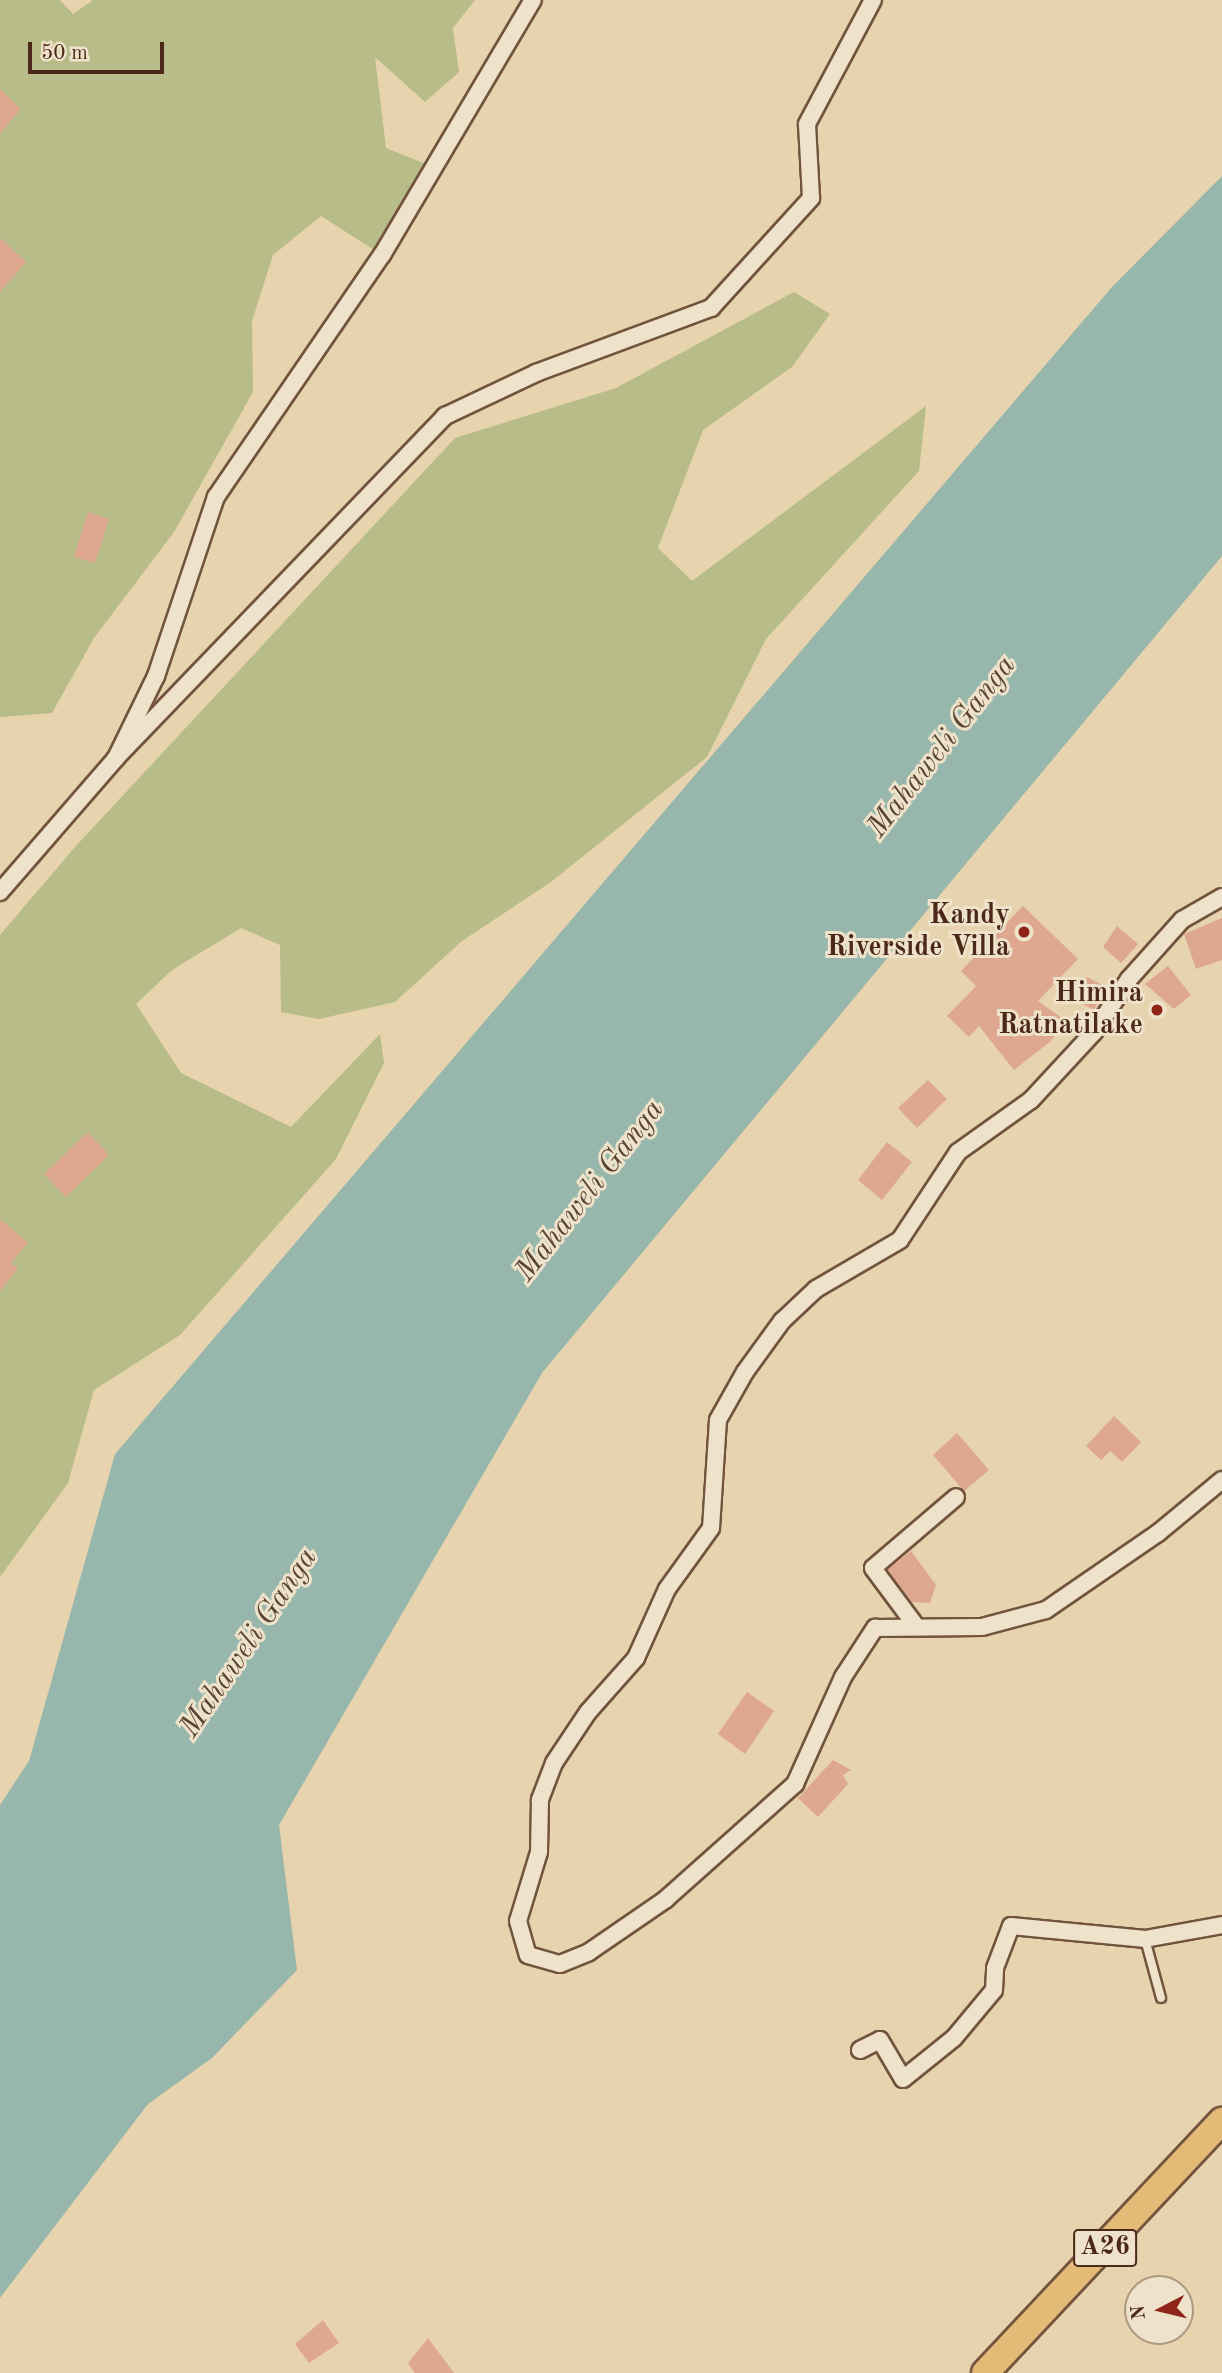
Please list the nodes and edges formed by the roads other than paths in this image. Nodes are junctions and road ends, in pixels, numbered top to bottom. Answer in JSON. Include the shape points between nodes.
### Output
{"nodes":[{"id":1,"x":533,"y":0,"type":"edge"},
{"id":2,"x":873,"y":0,"type":"edge"},
{"id":3,"x":116,"y":758,"type":"junction"},
{"id":4,"x":0,"y":892,"type":"edge"},
{"id":5,"x":1222,"y":897,"type":"edge"},
{"id":6,"x":1222,"y":1480,"type":"edge"},
{"id":7,"x":956,"y":1497,"type":"dead end"},
{"id":8,"x":916,"y":1626,"type":"junction"},
{"id":9,"x":1222,"y":1925,"type":"edge"},
{"id":10,"x":1145,"y":1939,"type":"junction"},
{"id":11,"x":1161,"y":1998,"type":"dead end"},
{"id":12,"x":860,"y":2050,"type":"dead end"},
{"id":13,"x":1222,"y":2121,"type":"edge"},
{"id":14,"x":985,"y":2373,"type":"edge"}],
"edges":[{"from":1,"to":3,"type":"street","via":[[382,255],[216,497],[156,676]]},
{"from":2,"to":3,"type":"street","via":[[807,124],[811,198],[710,308],[536,373],[445,415]]},
{"from":3,"to":4,"type":"street"},
{"from":5,"to":8,"type":"street","via":[[1182,920],[1129,979],[1094,1032],[1031,1100],[958,1152],[901,1240],[816,1289],[782,1321],[745,1372],[718,1420],[711,1528],[667,1588],[635,1658],[588,1712],[554,1763],[540,1800],[539,1852],[518,1921],[528,1955],[560,1964],[580,1956],[666,1899],[796,1784],[843,1676],[875,1628]]},
{"from":6,"to":8,"type":"street","via":[[1158,1533],[1046,1609],[982,1627]]},
{"from":7,"to":8,"type":"street","via":[[873,1568]]},
{"from":9,"to":10,"type":"street"},
{"from":10,"to":11,"type":"lane"},
{"from":10,"to":12,"type":"street","via":[[1011,1926],[995,1968],[994,1990],[954,2038],[903,2079],[880,2040]]},
{"from":13,"to":14,"type":"highway","number":"A26"}]}
